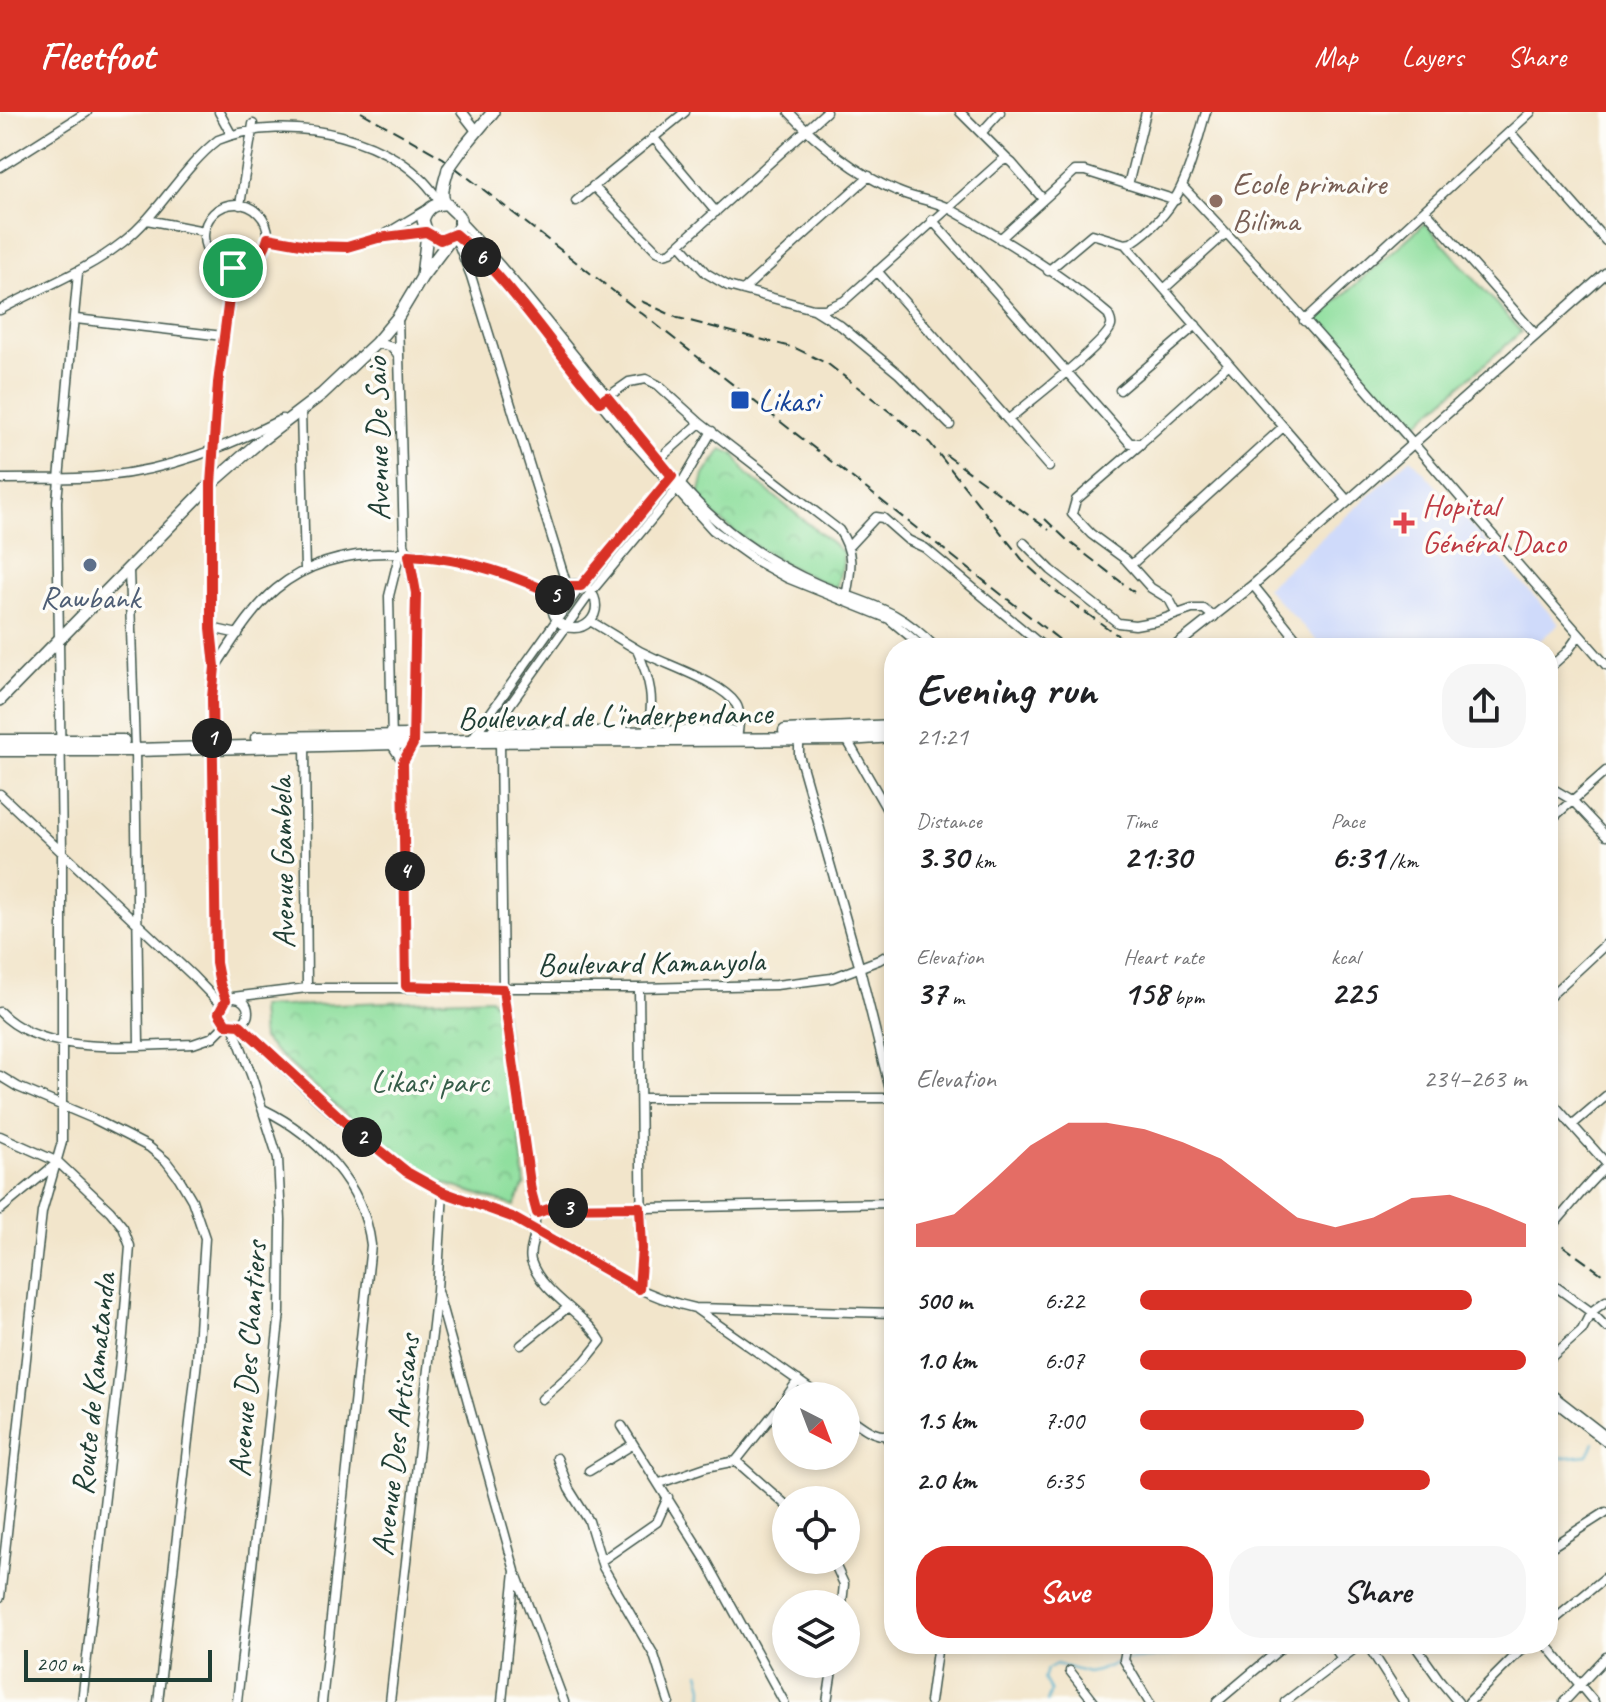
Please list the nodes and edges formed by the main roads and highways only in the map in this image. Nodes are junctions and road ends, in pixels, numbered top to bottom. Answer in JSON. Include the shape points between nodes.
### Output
{"nodes":[{"id":1,"x":493,"y":112,"type":"edge"},
{"id":2,"x":440,"y":204,"type":"junction"},
{"id":3,"x":427,"y":233,"type":"junction"},
{"id":4,"x":454,"y":235,"type":"junction"},
{"id":5,"x":422,"y":277,"type":"junction"},
{"id":6,"x":0,"y":700,"type":"edge"},
{"id":7,"x":884,"y":728,"type":"edge"},
{"id":8,"x":846,"y":734,"type":"junction"},
{"id":9,"x":737,"y":736,"type":"junction"},
{"id":10,"x":884,"y":736,"type":"edge"},
{"id":11,"x":480,"y":738,"type":"junction"},
{"id":12,"x":0,"y":741,"type":"edge"},
{"id":13,"x":61,"y":746,"type":"junction"},
{"id":14,"x":0,"y":750,"type":"edge"},
{"id":15,"x":1558,"y":1402,"type":"edge"},
{"id":16,"x":1606,"y":1439,"type":"edge"}],
"edges":[{"from":1,"to":2,"type":"main road","bridge":true,"via":[[448,169]]},
{"from":2,"to":3,"type":"main road","via":[[425,214]]},
{"from":2,"to":4,"type":"main road","via":[[454,208],[460,221]]},
{"from":3,"to":4,"type":"main road","via":[[440,240]]},
{"from":3,"to":5,"type":"main road"},
{"from":4,"to":5,"type":"main road"},
{"from":5,"to":6,"type":"main road","via":[[376,343],[211,484]]},
{"from":7,"to":8,"type":"highway","name":"Boulevard de L'inderpendance"},
{"from":8,"to":9,"type":"highway","name":"Boulevard de L'inderpendance"},
{"from":8,"to":10,"type":"highway","name":"Boulevard de L'inderpendance"},
{"from":9,"to":11,"type":"highway","name":"Boulevard de L'inderpendance","via":[[646,732]]},
{"from":9,"to":11,"type":"highway","name":"Boulevard de L'inderpendance","via":[[500,742]]},
{"from":11,"to":13,"type":"highway","name":"Boulevard de L'inderpendance"},
{"from":12,"to":13,"type":"highway","name":"Boulevard de L'inderpendance"},
{"from":13,"to":14,"type":"highway","name":"Boulevard de L'inderpendance"},
{"from":15,"to":16,"type":"highway"}]}
